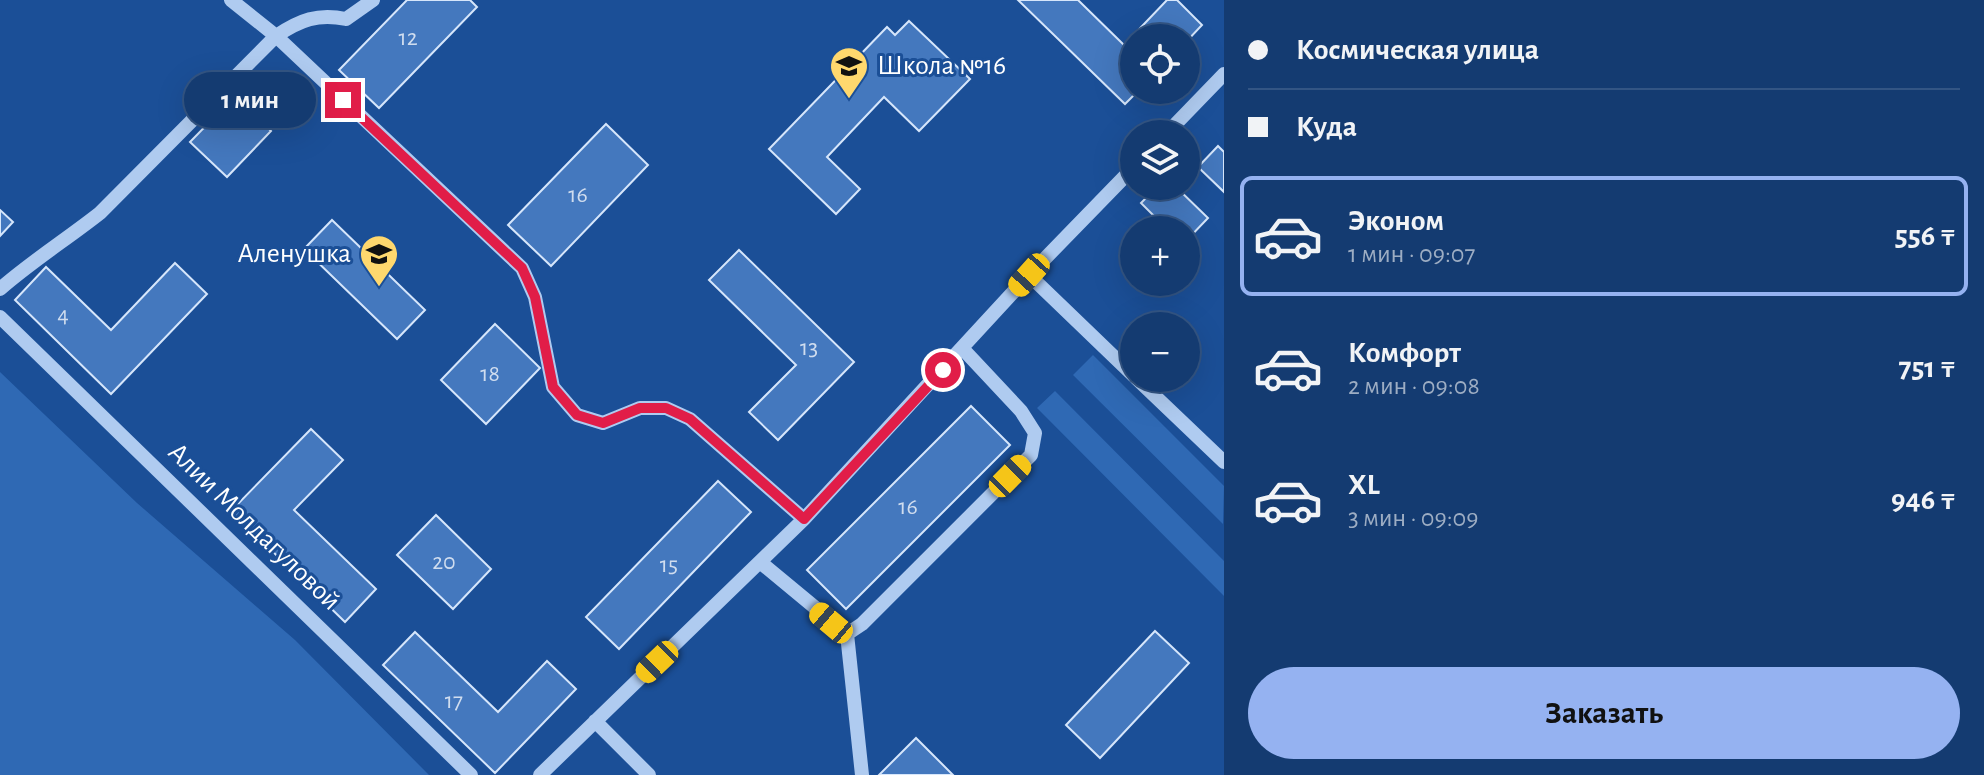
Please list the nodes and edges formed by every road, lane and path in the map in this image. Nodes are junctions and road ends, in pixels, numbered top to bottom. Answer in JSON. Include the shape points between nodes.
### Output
{"nodes":[{"id":1,"x":231,"y":0,"type":"edge"},
{"id":2,"x":373,"y":0,"type":"edge"},
{"id":3,"x":276,"y":36,"type":"junction"},
{"id":4,"x":1224,"y":74,"type":"edge"},
{"id":5,"x":1180,"y":120,"type":"edge"},
{"id":6,"x":1120,"y":181,"type":"edge"},
{"id":7,"x":1029,"y":275,"type":"junction"},
{"id":8,"x":0,"y":289,"type":"edge"},
{"id":9,"x":0,"y":317,"type":"edge"},
{"id":10,"x":962,"y":348,"type":"junction"},
{"id":11,"x":1120,"y":363,"type":"edge"},
{"id":12,"x":1151,"y":392,"type":"edge"},
{"id":13,"x":1224,"y":462,"type":"edge"},
{"id":14,"x":804,"y":519,"type":"junction"},
{"id":15,"x":760,"y":562,"type":"junction"},
{"id":16,"x":847,"y":634,"type":"junction"},
{"id":17,"x":595,"y":721,"type":"junction"},
{"id":18,"x":471,"y":775,"type":"edge"},
{"id":19,"x":540,"y":775,"type":"edge"},
{"id":20,"x":649,"y":775,"type":"edge"},
{"id":21,"x":862,"y":775,"type":"edge"}],
"edges":[{"from":1,"to":3,"type":"street"},
{"from":2,"to":3,"type":"street","via":[[346,19],[302,19]]},
{"from":3,"to":8,"type":"street","via":[[100,213]]},
{"from":3,"to":14,"type":"street","via":[[522,268],[535,297],[553,387],[577,415],[603,423],[640,408],[666,408],[690,419]]},
{"from":4,"to":5,"type":"street"},
{"from":6,"to":7,"type":"street"},
{"from":7,"to":10,"type":"street"},
{"from":7,"to":11,"type":"street"},
{"from":9,"to":18,"type":"street","name":"Алии Молдагуловой"},
{"from":10,"to":14,"type":"street"},
{"from":10,"to":16,"type":"street","via":[[1021,411],[1035,433],[1031,455]]},
{"from":12,"to":13,"type":"street"},
{"from":14,"to":15,"type":"street"},
{"from":15,"to":16,"type":"street"},
{"from":15,"to":17,"type":"street"},
{"from":16,"to":21,"type":"street"},
{"from":17,"to":19,"type":"street"},
{"from":17,"to":20,"type":"street"}]}
